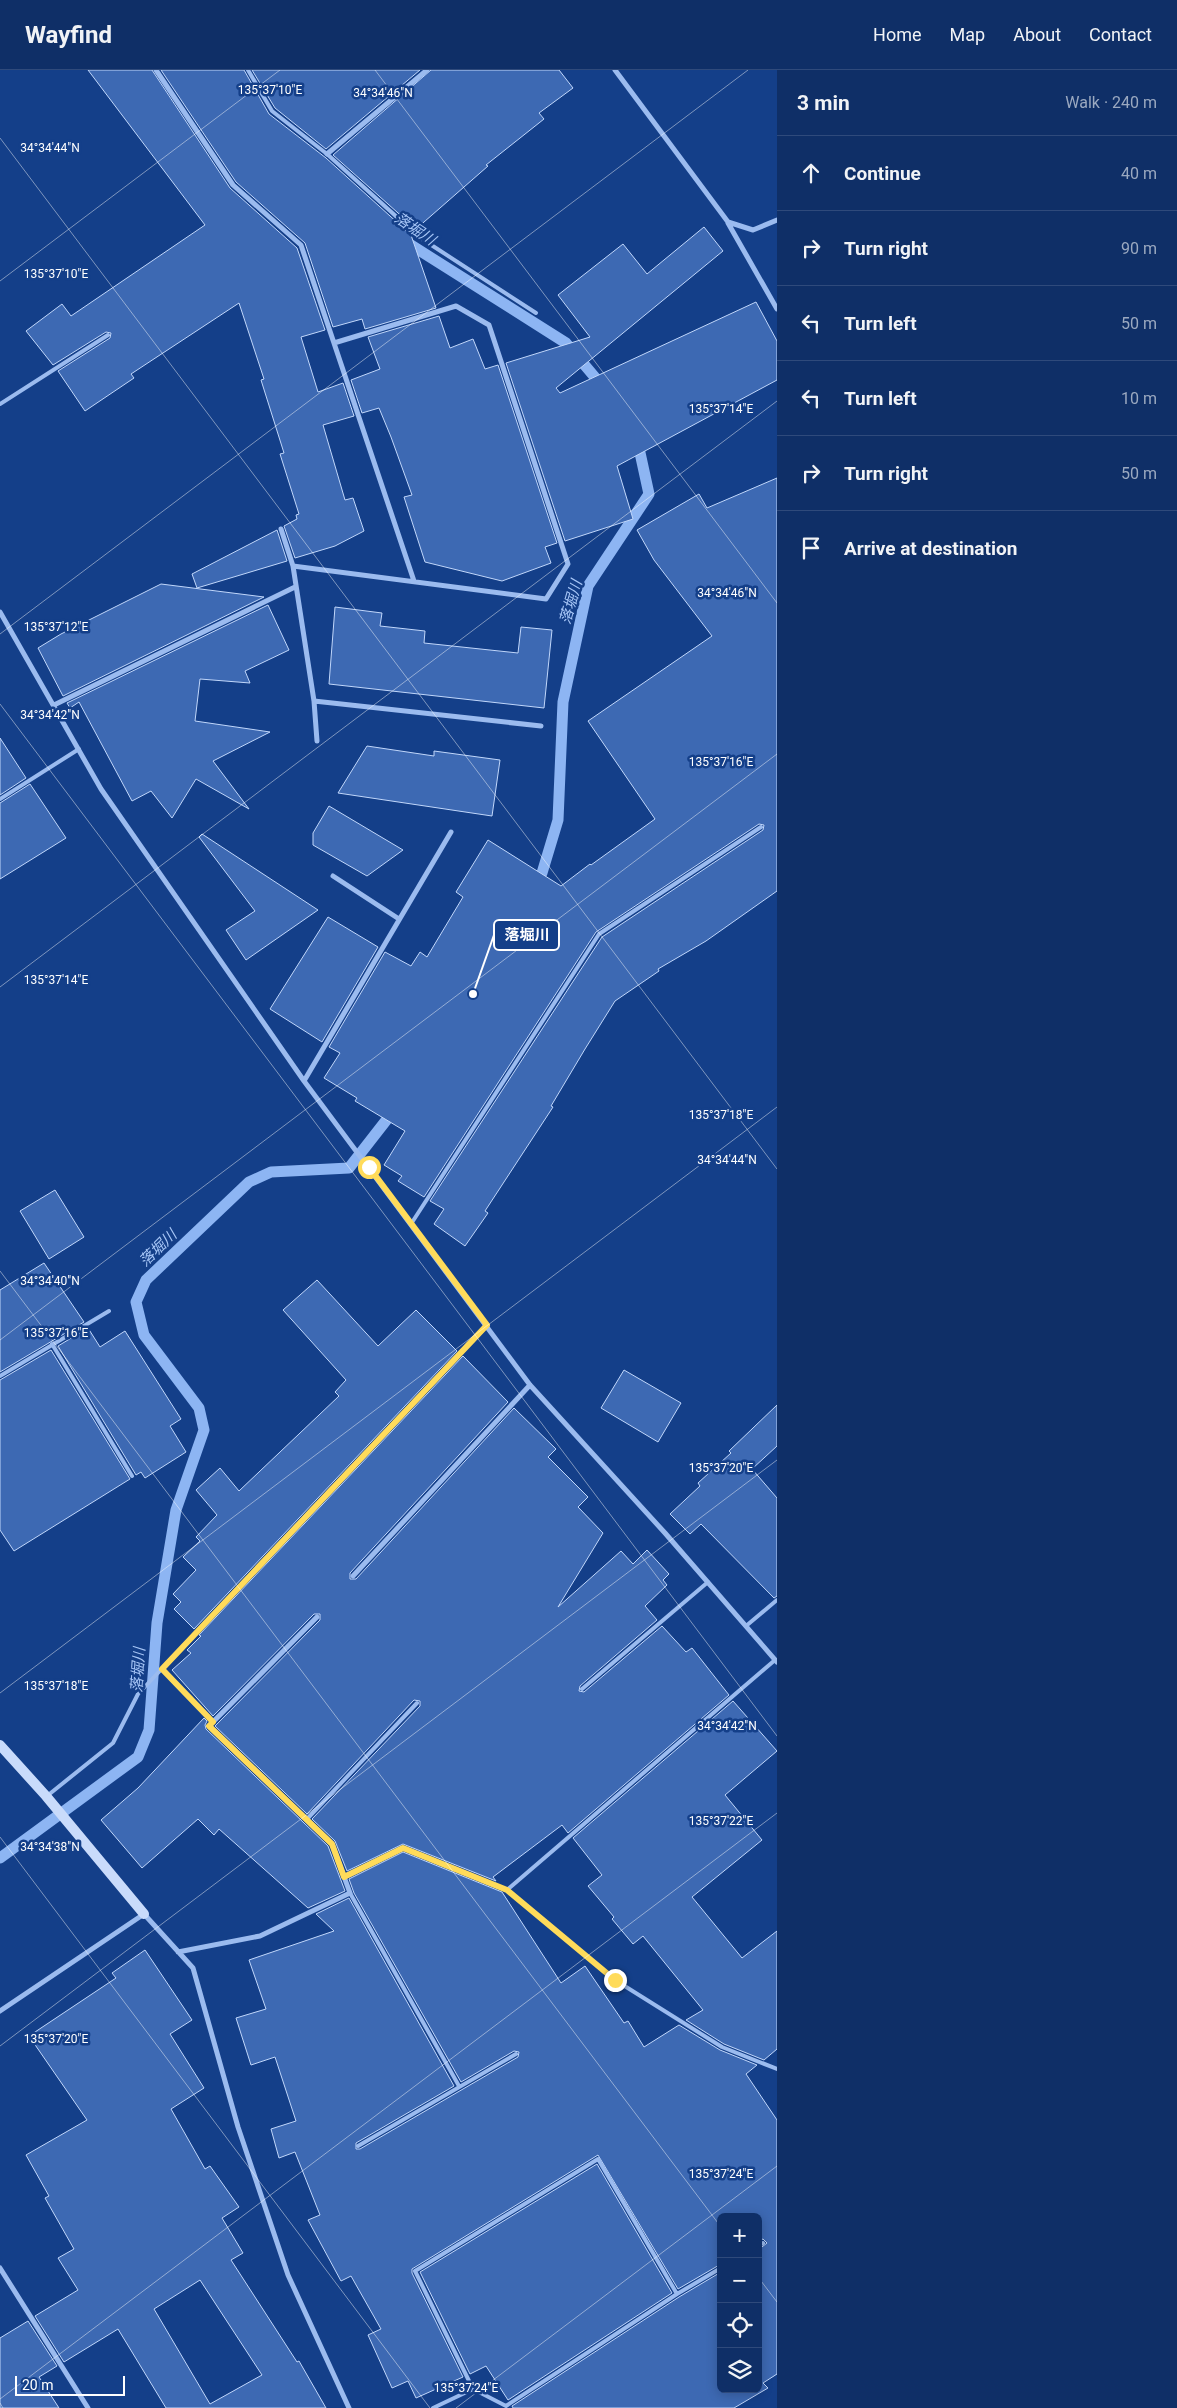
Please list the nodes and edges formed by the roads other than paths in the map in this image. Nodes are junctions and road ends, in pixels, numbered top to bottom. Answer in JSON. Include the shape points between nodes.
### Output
{"nodes":[{"id":1,"x":156,"y":70,"type":"edge"},
{"id":2,"x":248,"y":70,"type":"edge"},
{"id":3,"x":427,"y":70,"type":"edge"},
{"id":4,"x":615,"y":70,"type":"edge"},
{"id":5,"x":327,"y":154,"type":"junction"},
{"id":6,"x":777,"y":220,"type":"edge"},
{"id":7,"x":728,"y":222,"type":"junction"},
{"id":8,"x":777,"y":309,"type":"edge"},
{"id":9,"x":536,"y":313,"type":"dead end"},
{"id":10,"x":108,"y":335,"type":"dead end"},
{"id":11,"x":334,"y":344,"type":"junction"},
{"id":12,"x":0,"y":404,"type":"edge"},
{"id":13,"x":281,"y":529,"type":"dead end"},
{"id":14,"x":293,"y":566,"type":"junction"},
{"id":15,"x":414,"y":581,"type":"junction"},
{"id":16,"x":295,"y":587,"type":"junction"},
{"id":17,"x":0,"y":612,"type":"edge"},
{"id":18,"x":314,"y":701,"type":"junction"},
{"id":19,"x":54,"y":705,"type":"junction"},
{"id":20,"x":540,"y":726,"type":"dead end"},
{"id":21,"x":318,"y":741,"type":"dead end"},
{"id":22,"x":79,"y":749,"type":"junction"},
{"id":23,"x":0,"y":799,"type":"edge"},
{"id":24,"x":762,"y":828,"type":"dead end"},
{"id":25,"x":451,"y":832,"type":"dead end"},
{"id":26,"x":334,"y":876,"type":"dead end"},
{"id":27,"x":399,"y":920,"type":"junction"},
{"id":28,"x":304,"y":1081,"type":"junction"},
{"id":29,"x":411,"y":1224,"type":"junction"},
{"id":30,"x":108,"y":1311,"type":"dead end"},
{"id":31,"x":487,"y":1325,"type":"junction"},
{"id":32,"x":52,"y":1344,"type":"junction"},
{"id":33,"x":0,"y":1376,"type":"edge"},
{"id":34,"x":530,"y":1385,"type":"junction"},
{"id":35,"x":132,"y":1476,"type":"dead end"},
{"id":36,"x":353,"y":1576,"type":"dead end"},
{"id":37,"x":708,"y":1582,"type":"junction"},
{"id":38,"x":777,"y":1600,"type":"edge"},
{"id":39,"x":317,"y":1617,"type":"dead end"},
{"id":40,"x":746,"y":1626,"type":"junction"},
{"id":41,"x":776,"y":1661,"type":"edge"},
{"id":42,"x":160,"y":1671,"type":"junction"},
{"id":43,"x":582,"y":1689,"type":"dead end"},
{"id":44,"x":417,"y":1704,"type":"dead end"},
{"id":45,"x":213,"y":1722,"type":"junction"},
{"id":46,"x":0,"y":1745,"type":"edge"},
{"id":47,"x":46,"y":1796,"type":"junction"},
{"id":48,"x":307,"y":1819,"type":"junction"},
{"id":49,"x":344,"y":1877,"type":"junction"},
{"id":50,"x":507,"y":1890,"type":"junction"},
{"id":51,"x":350,"y":1893,"type":"junction"},
{"id":52,"x":144,"y":1914,"type":"junction"},
{"id":53,"x":178,"y":1952,"type":"junction"},
{"id":54,"x":0,"y":2011,"type":"edge"},
{"id":55,"x":516,"y":2054,"type":"dead end"},
{"id":56,"x":777,"y":2063,"type":"edge"},
{"id":57,"x":775,"y":2068,"type":"edge"},
{"id":58,"x":459,"y":2086,"type":"junction"},
{"id":59,"x":358,"y":2146,"type":"dead end"},
{"id":60,"x":0,"y":2268,"type":"edge"},
{"id":61,"x":717,"y":2270,"type":"edge"},
{"id":62,"x":677,"y":2294,"type":"junction"},
{"id":63,"x":473,"y":2389,"type":"junction"},
{"id":64,"x":88,"y":2408,"type":"edge"},
{"id":65,"x":349,"y":2408,"type":"edge"},
{"id":66,"x":433,"y":2408,"type":"edge"}],
"edges":[{"from":1,"to":11,"type":"street","via":[[233,185],[301,244]]},
{"from":2,"to":5,"type":"lane","via":[[272,110]]},
{"from":3,"to":5,"type":"street"},
{"from":4,"to":7,"type":"street"},
{"from":5,"to":9,"type":"lane","via":[[419,237]]},
{"from":6,"to":7,"type":"street","via":[[753,230]]},
{"from":7,"to":8,"type":"street"},
{"from":10,"to":12,"type":"lane"},
{"from":11,"to":15,"type":"street"},
{"from":11,"to":15,"type":"street","via":[[456,306],[489,325],[568,564],[546,599]]},
{"from":13,"to":14,"type":"street"},
{"from":14,"to":15,"type":"street"},
{"from":14,"to":16,"type":"street"},
{"from":16,"to":18,"type":"street"},
{"from":16,"to":19,"type":"street"},
{"from":17,"to":19,"type":"street"},
{"from":18,"to":20,"type":"street"},
{"from":18,"to":21,"type":"street"},
{"from":19,"to":22,"type":"street"},
{"from":22,"to":23,"type":"lane"},
{"from":22,"to":28,"type":"street","via":[[101,789]]},
{"from":24,"to":29,"type":"lane","via":[[599,934]]},
{"from":25,"to":27,"type":"street"},
{"from":26,"to":27,"type":"street"},
{"from":27,"to":28,"type":"street"},
{"from":28,"to":29,"type":"street"},
{"from":29,"to":31,"type":"street"},
{"from":30,"to":32,"type":"lane"},
{"from":31,"to":34,"type":"street"},
{"from":31,"to":42,"type":"lane"},
{"from":32,"to":33,"type":"lane"},
{"from":32,"to":35,"type":"lane"},
{"from":34,"to":36,"type":"street"},
{"from":34,"to":37,"type":"street"},
{"from":37,"to":40,"type":"street"},
{"from":37,"to":43,"type":"lane"},
{"from":38,"to":40,"type":"lane"},
{"from":39,"to":45,"type":"street"},
{"from":40,"to":41,"type":"street"},
{"from":41,"to":50,"type":"lane"},
{"from":42,"to":45,"type":"lane"},
{"from":42,"to":47,"type":"lane","via":[[138,1694],[113,1743]]},
{"from":44,"to":48,"type":"lane"},
{"from":45,"to":48,"type":"street","via":[[209,1726]]},
{"from":46,"to":47,"type":"street"},
{"from":47,"to":52,"type":"street"},
{"from":48,"to":49,"type":"street","via":[[332,1844]]},
{"from":49,"to":50,"type":"lane","via":[[403,1848]]},
{"from":49,"to":51,"type":"street"},
{"from":50,"to":57,"type":"lane","via":[[615,1980],[722,2047]]},
{"from":51,"to":53,"type":"street","via":[[260,1936]]},
{"from":51,"to":58,"type":"lane"},
{"from":52,"to":53,"type":"street"},
{"from":52,"to":54,"type":"street"},
{"from":53,"to":65,"type":"street","via":[[193,1968],[238,2127],[288,2274]]},
{"from":55,"to":58,"type":"lane"},
{"from":56,"to":57,"type":"lane"},
{"from":58,"to":59,"type":"lane"},
{"from":60,"to":64,"type":"street"},
{"from":61,"to":62,"type":"lane"},
{"from":62,"to":63,"type":"lane","via":[[506,2406]]},
{"from":62,"to":63,"type":"lane","via":[[598,2159],[415,2271]]},
{"from":63,"to":66,"type":"lane"}]}
